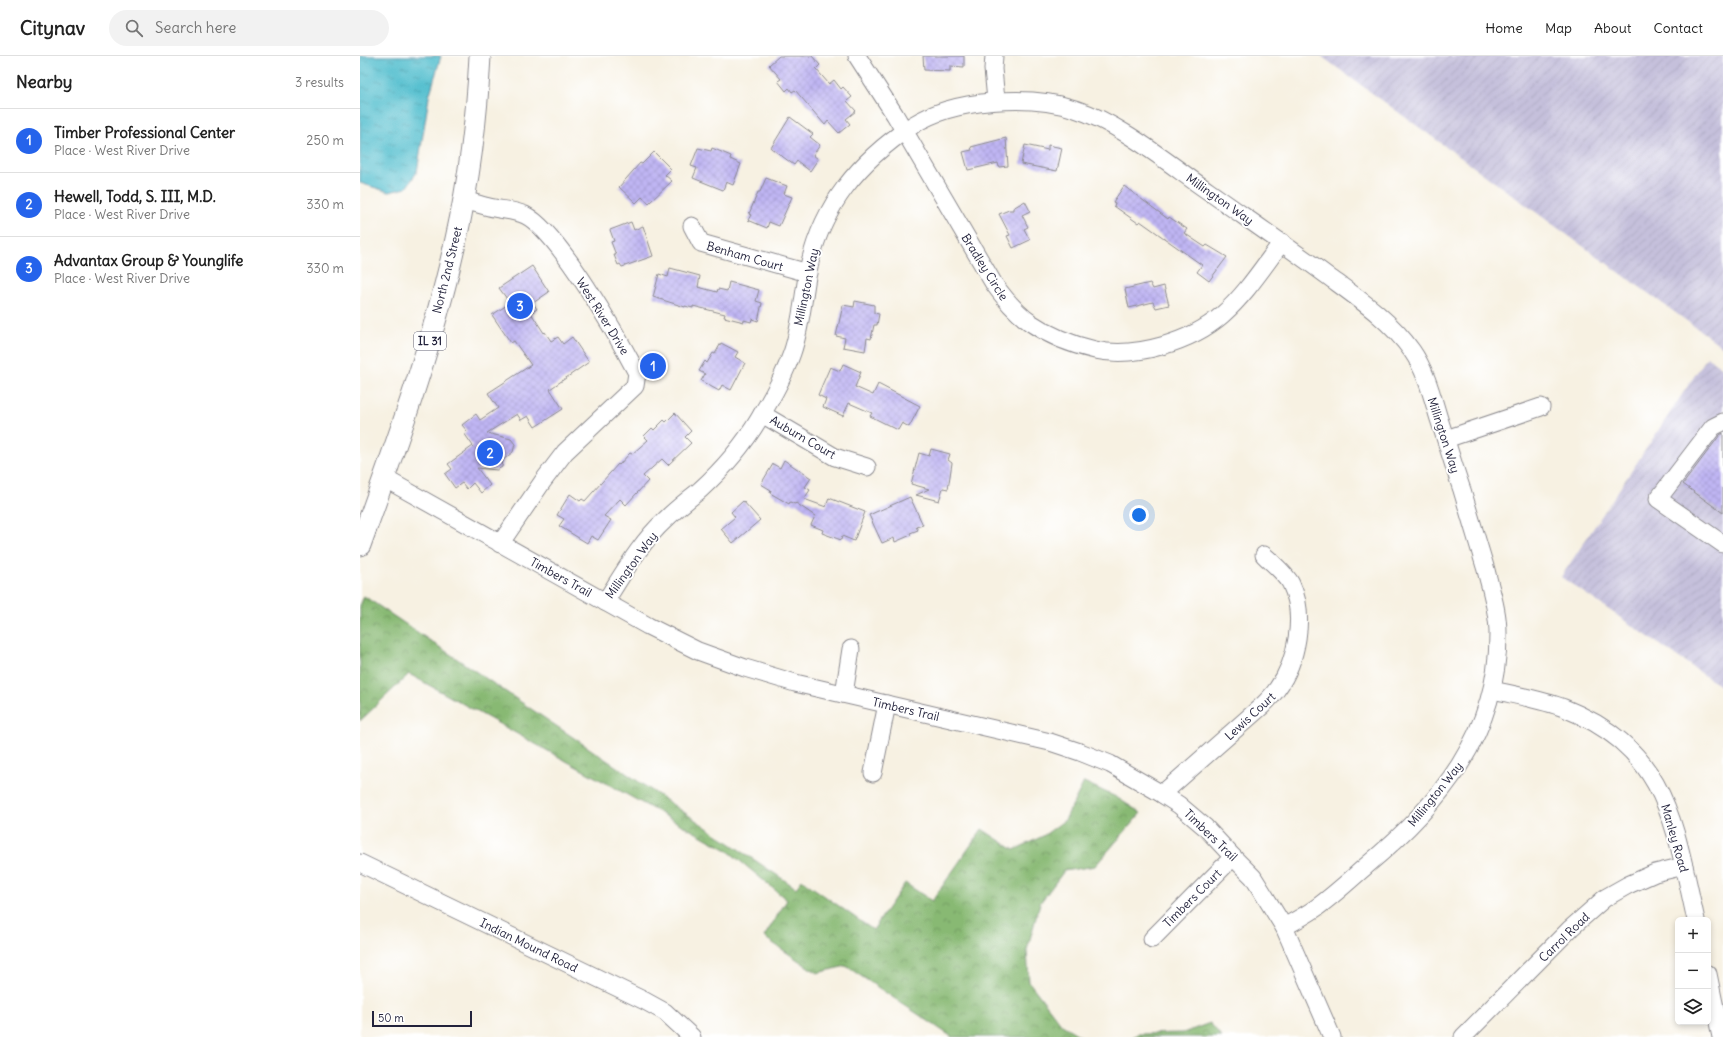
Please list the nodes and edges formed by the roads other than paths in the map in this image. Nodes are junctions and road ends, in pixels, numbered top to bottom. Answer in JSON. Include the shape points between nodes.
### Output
{"nodes":[{"id":1,"x":480,"y":56,"type":"edge"},
{"id":2,"x":857,"y":56,"type":"edge"},
{"id":3,"x":994,"y":56,"type":"edge"},
{"id":4,"x":996,"y":100,"type":"junction"},
{"id":5,"x":905,"y":132,"type":"junction"},
{"id":6,"x":463,"y":200,"type":"junction"},
{"id":7,"x":692,"y":226,"type":"dead end"},
{"id":8,"x":1282,"y":242,"type":"junction"},
{"id":9,"x":808,"y":273,"type":"junction"},
{"id":10,"x":1541,"y":408,"type":"dead end"},
{"id":11,"x":762,"y":414,"type":"junction"},
{"id":12,"x":1723,"y":422,"type":"edge"},
{"id":13,"x":1446,"y":439,"type":"junction"},
{"id":14,"x":867,"y":467,"type":"dead end"},
{"id":15,"x":384,"y":478,"type":"junction"},
{"id":16,"x":500,"y":544,"type":"junction"},
{"id":17,"x":1723,"y":544,"type":"edge"},
{"id":18,"x":360,"y":545,"type":"edge"},
{"id":19,"x":1264,"y":555,"type":"dead end"},
{"id":20,"x":604,"y":602,"type":"junction"},
{"id":21,"x":851,"y":649,"type":"dead end"},
{"id":22,"x":1493,"y":690,"type":"junction"},
{"id":23,"x":844,"y":694,"type":"junction"},
{"id":24,"x":887,"y":704,"type":"junction"},
{"id":25,"x":873,"y":773,"type":"dead end"},
{"id":26,"x":1162,"y":794,"type":"junction"},
{"id":27,"x":1233,"y":857,"type":"junction"},
{"id":28,"x":360,"y":863,"type":"edge"},
{"id":29,"x":1684,"y":866,"type":"junction"},
{"id":30,"x":1695,"y":917,"type":"edge"},
{"id":31,"x":1284,"y":927,"type":"junction"},
{"id":32,"x":1152,"y":939,"type":"dead end"},
{"id":33,"x":1711,"y":988,"type":"edge"},
{"id":34,"x":692,"y":1037,"type":"edge"},
{"id":35,"x":1332,"y":1037,"type":"edge"},
{"id":36,"x":1463,"y":1037,"type":"edge"},
{"id":37,"x":1722,"y":1037,"type":"edge"}],
"edges":[{"from":1,"to":6,"type":"main road","name":"North 2nd Street","number":"IL 31","via":[[479,85]]},
{"from":2,"to":5,"type":"street","name":"Bradley Circle"},
{"from":3,"to":4,"type":"street"},
{"from":4,"to":5,"type":"street","name":"Millington Way","via":[[949,110],[918,122]]},
{"from":4,"to":8,"type":"street","name":"Millington Way","via":[[1049,102],[1094,116],[1134,140]]},
{"from":5,"to":8,"type":"street","name":"Bradley Circle","via":[[994,284],[1009,304],[1031,323],[1062,340],[1096,350],[1127,352],[1159,347],[1193,335],[1222,315],[1246,291]]},
{"from":5,"to":9,"type":"street","name":"Millington Way","via":[[884,146],[847,184],[832,205],[813,251]]},
{"from":6,"to":15,"type":"main road","name":"North 2nd Street","number":"IL 31","via":[[456,239],[426,355]]},
{"from":6,"to":16,"type":"street","name":"West River Drive","via":[[514,212],[538,225],[566,258],[590,293],[638,373],[635,386],[565,452]]},
{"from":7,"to":9,"type":"street","name":"Benham Court","via":[[701,243]]},
{"from":8,"to":13,"type":"street","name":"Millington Way","via":[[1376,312],[1413,353],[1427,379]]},
{"from":9,"to":11,"type":"street","name":"Millington Way","via":[[794,349]]},
{"from":10,"to":13,"type":"street"},
{"from":11,"to":14,"type":"street","name":"Auburn Court","via":[[835,457]]},
{"from":11,"to":20,"type":"street","name":"Millington Way","via":[[721,470],[664,520]]},
{"from":12,"to":17,"type":"street","via":[[1713,428],[1658,499]]},
{"from":13,"to":22,"type":"street","name":"Millington Way","via":[[1496,606],[1497,663]]},
{"from":15,"to":16,"type":"street","name":"Timbers Trail"},
{"from":15,"to":18,"type":"main road","name":"North 2nd Street","number":"IL 31"},
{"from":16,"to":20,"type":"street","name":"Timbers Trail"},
{"from":19,"to":26,"type":"street","name":"Lewis Court","via":[[1291,583],[1299,610],[1298,638],[1291,662],[1278,689],[1263,705]]},
{"from":20,"to":23,"type":"street","name":"Timbers Trail","via":[[698,651],[752,671]]},
{"from":21,"to":23,"type":"street"},
{"from":22,"to":29,"type":"street","name":"Manley Road","via":[[1562,707],[1609,731],[1631,750],[1651,774],[1665,801]]},
{"from":22,"to":31,"type":"street","name":"Millington Way","via":[[1469,751],[1441,791],[1395,842],[1315,909]]},
{"from":23,"to":24,"type":"street","name":"Timbers Trail"},
{"from":24,"to":25,"type":"street"},
{"from":24,"to":26,"type":"street","name":"Timbers Trail","via":[[1050,742],[1110,764]]},
{"from":26,"to":27,"type":"street","name":"Timbers Trail","via":[[1204,827]]},
{"from":27,"to":31,"type":"street","name":"Timbers Trail","via":[[1252,877]]},
{"from":27,"to":32,"type":"street","name":"Timbers Court"},
{"from":28,"to":34,"type":"street","name":"Indian Mound Road","via":[[666,1012]]},
{"from":29,"to":30,"type":"street","name":"Manley Road"},
{"from":29,"to":36,"type":"street","name":"Carrol Road","via":[[1655,873],[1605,898],[1571,928]]},
{"from":31,"to":35,"type":"street","name":"Timbers Trail"},
{"from":33,"to":37,"type":"street"}]}
